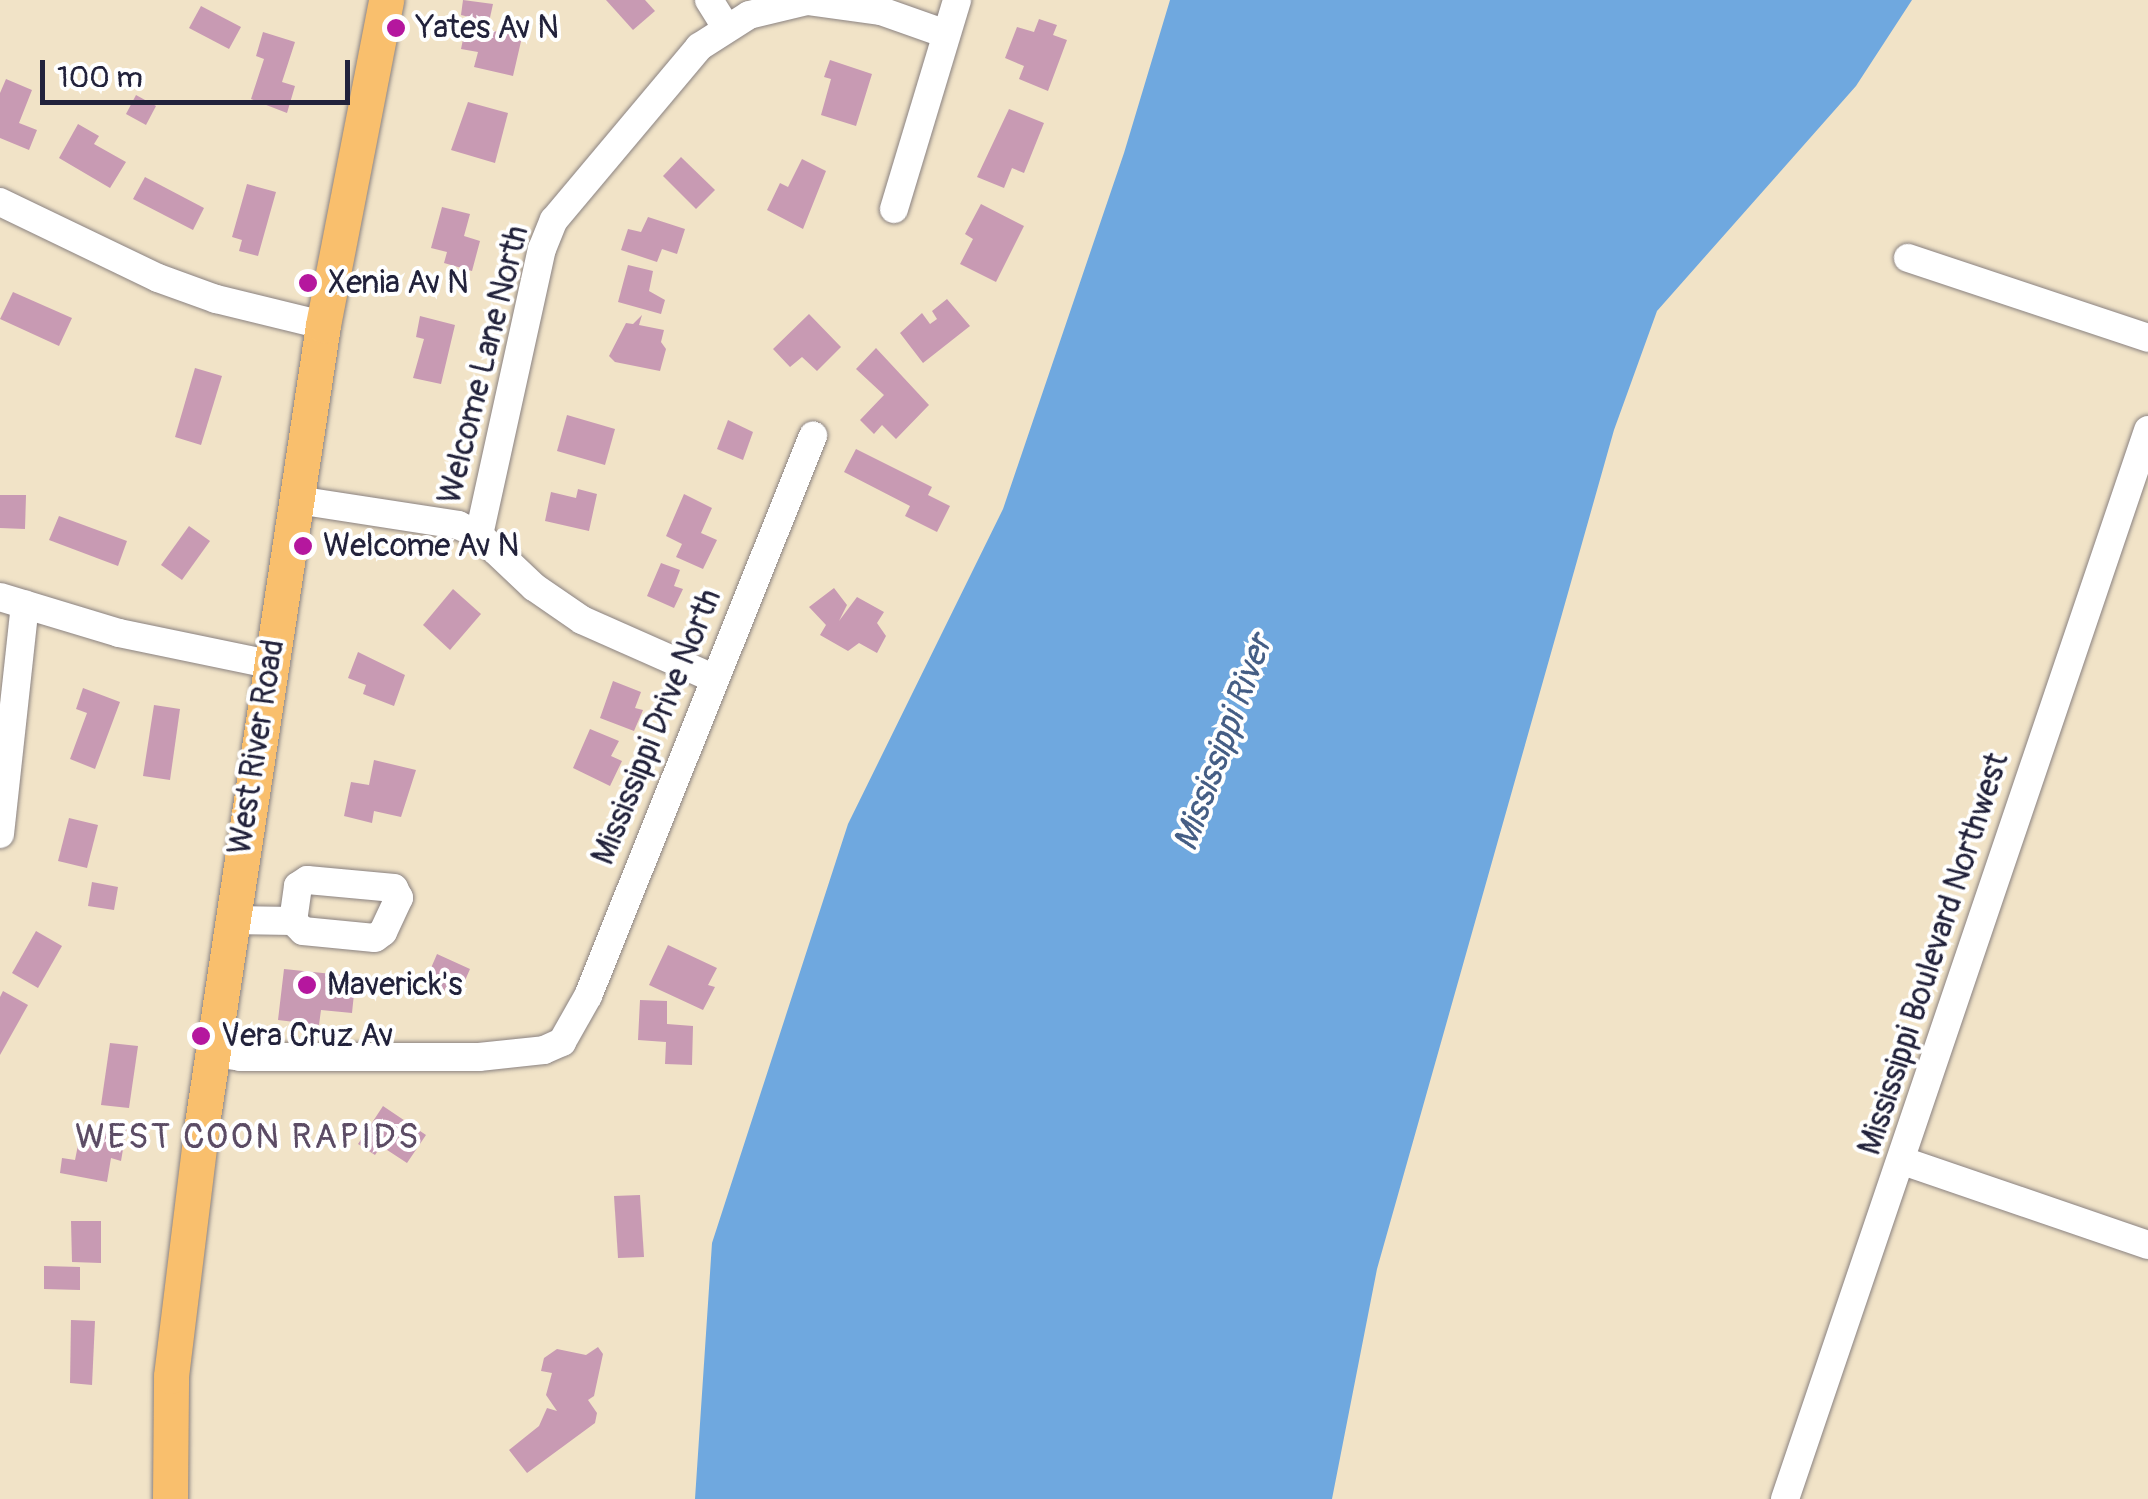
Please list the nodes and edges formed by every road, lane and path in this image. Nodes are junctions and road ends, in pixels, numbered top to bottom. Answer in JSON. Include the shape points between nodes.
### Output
{"nodes":[{"id":1,"x":386,"y":0,"type":"edge"},
{"id":2,"x":710,"y":0,"type":"edge"},
{"id":3,"x":957,"y":0,"type":"edge"},
{"id":4,"x":726,"y":28,"type":"junction"},
{"id":5,"x":946,"y":34,"type":"junction"},
{"id":6,"x":0,"y":202,"type":"edge"},
{"id":7,"x":894,"y":209,"type":"dead end"},
{"id":8,"x":1908,"y":258,"type":"dead end"},
{"id":9,"x":323,"y":326,"type":"junction"},
{"id":10,"x":2148,"y":338,"type":"edge"},
{"id":11,"x":2148,"y":430,"type":"edge"},
{"id":12,"x":812,"y":436,"type":"dead end"},
{"id":13,"x":297,"y":500,"type":"junction"},
{"id":14,"x":479,"y":535,"type":"junction"},
{"id":15,"x":12,"y":600,"type":"edge"},
{"id":16,"x":270,"y":664,"type":"junction"},
{"id":17,"x":713,"y":678,"type":"junction"},
{"id":18,"x":0,"y":834,"type":"edge"},
{"id":19,"x":231,"y":920,"type":"junction"},
{"id":20,"x":294,"y":921,"type":"dead end"},
{"id":21,"x":213,"y":1054,"type":"junction"},
{"id":22,"x":1903,"y":1160,"type":"junction"},
{"id":23,"x":2148,"y":1245,"type":"edge"},
{"id":24,"x":170,"y":1499,"type":"edge"},
{"id":25,"x":1785,"y":1499,"type":"edge"}],
"edges":[{"from":1,"to":9,"type":"main road","name":"West River Road"},
{"from":2,"to":4,"type":"street"},
{"from":3,"to":5,"type":"street"},
{"from":4,"to":5,"type":"street","name":"Welcome Lane North","via":[[769,8],[807,1],[881,11]]},
{"from":4,"to":14,"type":"street","name":"Welcome Lane North","via":[[699,47],[554,220]]},
{"from":5,"to":7,"type":"street"},
{"from":6,"to":9,"type":"street","via":[[158,278]]},
{"from":8,"to":10,"type":"street"},
{"from":9,"to":13,"type":"main road","name":"West River Road"},
{"from":11,"to":22,"type":"street","name":"Mississippi Boulevard Northwest"},
{"from":12,"to":17,"type":"street","name":"Mississippi Drive North"},
{"from":13,"to":14,"type":"street","via":[[427,517]]},
{"from":13,"to":16,"type":"main road","name":"West River Road"},
{"from":14,"to":17,"type":"street","via":[[534,587],[582,620]]},
{"from":15,"to":16,"type":"street","via":[[119,634]]},
{"from":15,"to":18,"type":"street"},
{"from":16,"to":19,"type":"main road","name":"West River Road"},
{"from":17,"to":21,"type":"street","name":"Mississippi Drive North","via":[[588,996],[562,1042],[478,1057]]},
{"from":19,"to":20,"type":"street"},
{"from":19,"to":21,"type":"main road","name":"West River Road"},
{"from":21,"to":24,"type":"main road","name":"West River Road","via":[[174,1342]]},
{"from":22,"to":23,"type":"street"},
{"from":22,"to":25,"type":"street","name":"Mississippi Boulevard Northwest"}]}
